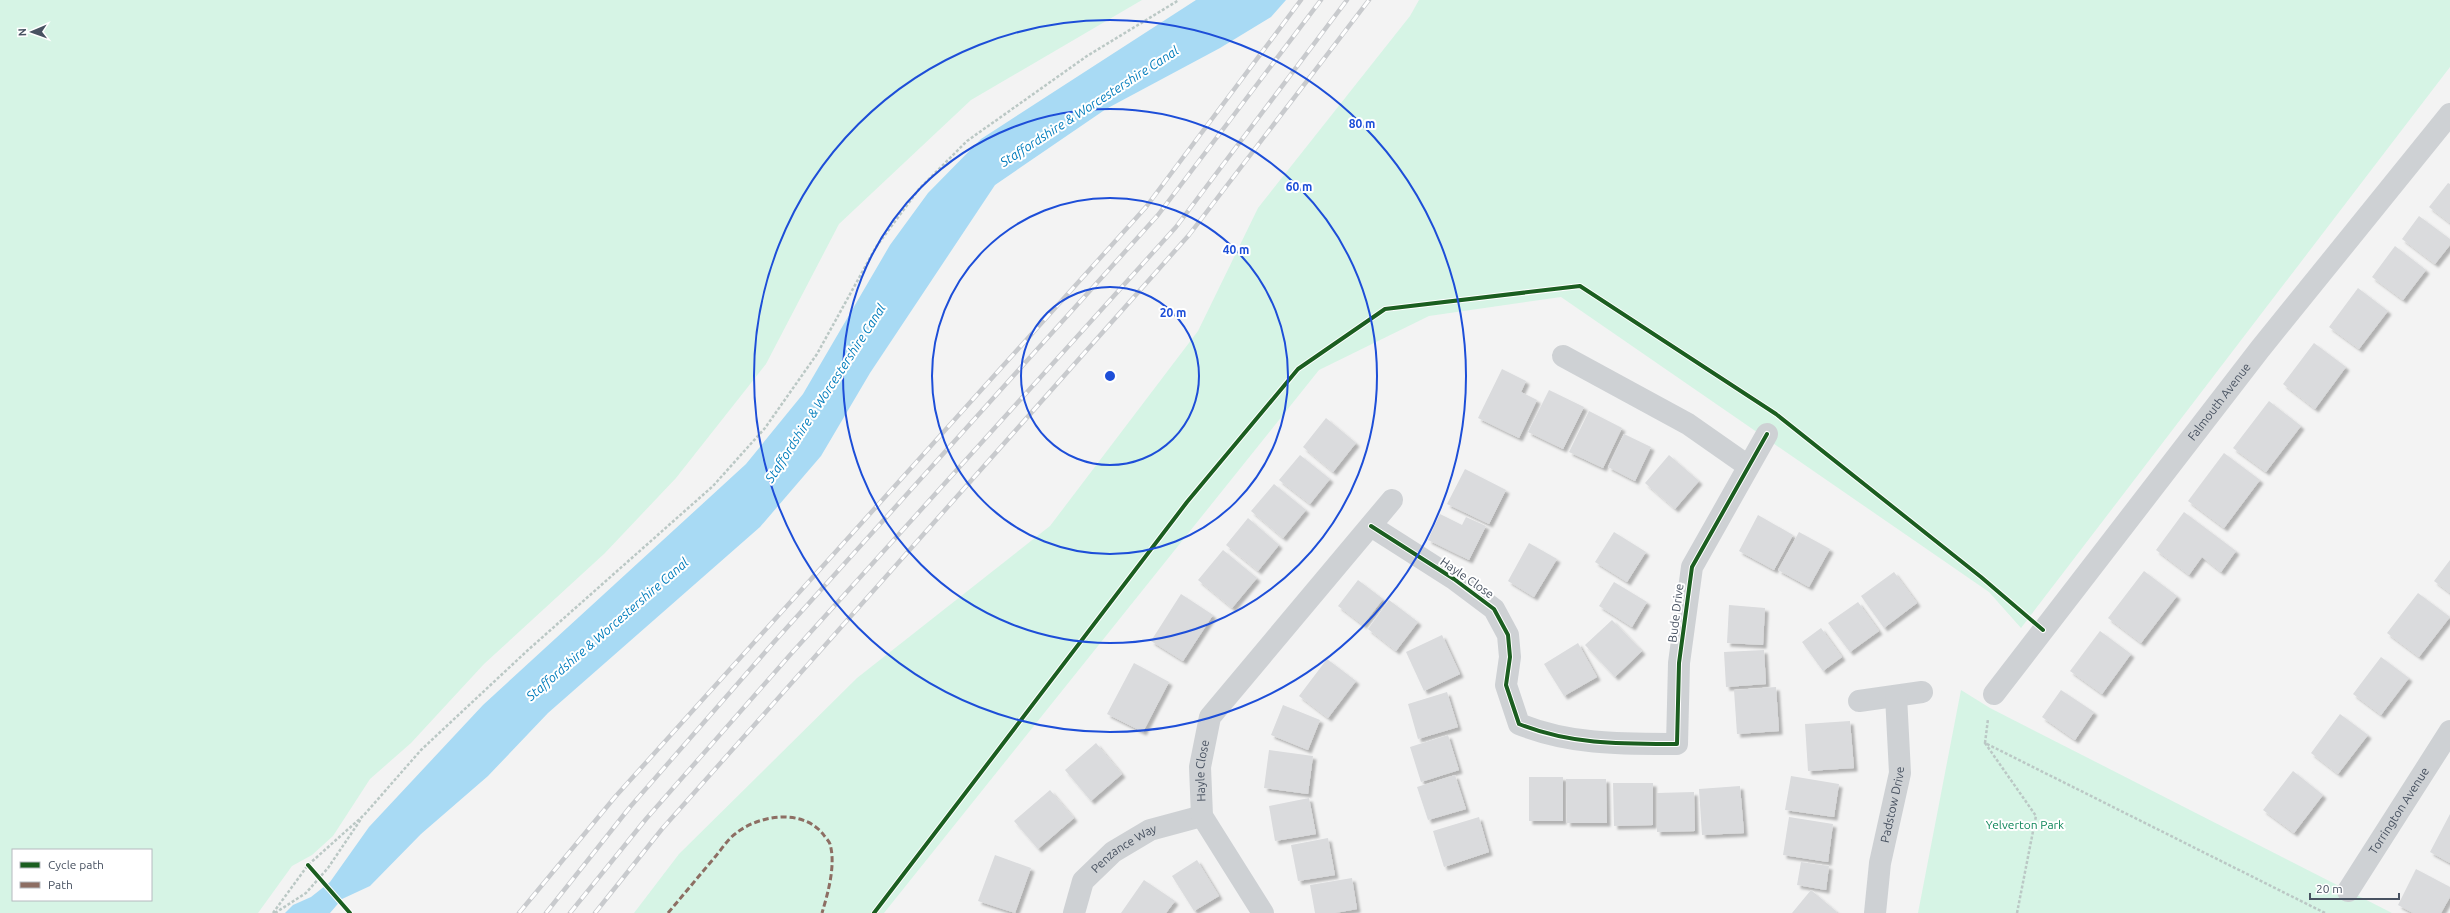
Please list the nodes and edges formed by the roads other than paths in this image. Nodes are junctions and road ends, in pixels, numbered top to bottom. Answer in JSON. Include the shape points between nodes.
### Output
{"nodes":[{"id":1,"x":2450,"y":114,"type":"edge"},
{"id":2,"x":1563,"y":356,"type":"dead end"},
{"id":3,"x":1767,"y":434,"type":"dead end"},
{"id":4,"x":1748,"y":466,"type":"junction"},
{"id":5,"x":1392,"y":500,"type":"dead end"},
{"id":6,"x":1371,"y":526,"type":"junction"},
{"id":7,"x":1922,"y":692,"type":"dead end"},
{"id":8,"x":1994,"y":694,"type":"dead end"},
{"id":9,"x":1896,"y":696,"type":"junction"},
{"id":10,"x":1859,"y":701,"type":"dead end"},
{"id":11,"x":2450,"y":731,"type":"edge"},
{"id":12,"x":1608,"y":744,"type":"joint"},
{"id":13,"x":1202,"y":816,"type":"junction"},
{"id":14,"x":2348,"y":891,"type":"dead end"},
{"id":15,"x":1074,"y":913,"type":"edge"},
{"id":16,"x":1263,"y":913,"type":"edge"},
{"id":17,"x":1876,"y":913,"type":"edge"}],
"edges":[{"from":1,"to":8,"type":"street","name":"Falmouth Avenue","via":[[2260,349]]},
{"from":2,"to":4,"type":"street","via":[[1688,424]]},
{"from":3,"to":4,"type":"street","name":"Bude Drive"},
{"from":4,"to":12,"type":"street","name":"Bude Drive","via":[[1692,567],[1679,663],[1677,744]]},
{"from":5,"to":6,"type":"street","name":"Hayle Close"},
{"from":6,"to":12,"type":"street","name":"Hayle Close","via":[[1454,579],[1494,609],[1508,635],[1510,657],[1506,685],[1520,724],[1546,735]]},
{"from":6,"to":13,"type":"street","name":"Hayle Close","via":[[1210,717],[1200,766]]},
{"from":7,"to":9,"type":"street"},
{"from":9,"to":10,"type":"street"},
{"from":9,"to":17,"type":"street","name":"Padstow Drive","via":[[1900,773],[1880,863]]},
{"from":11,"to":14,"type":"street","name":"Torrington Avenue"},
{"from":13,"to":15,"type":"street","name":"Penzance Way","via":[[1150,830],[1114,852],[1083,881]]},
{"from":13,"to":16,"type":"street","name":"Hayle Close"}]}
